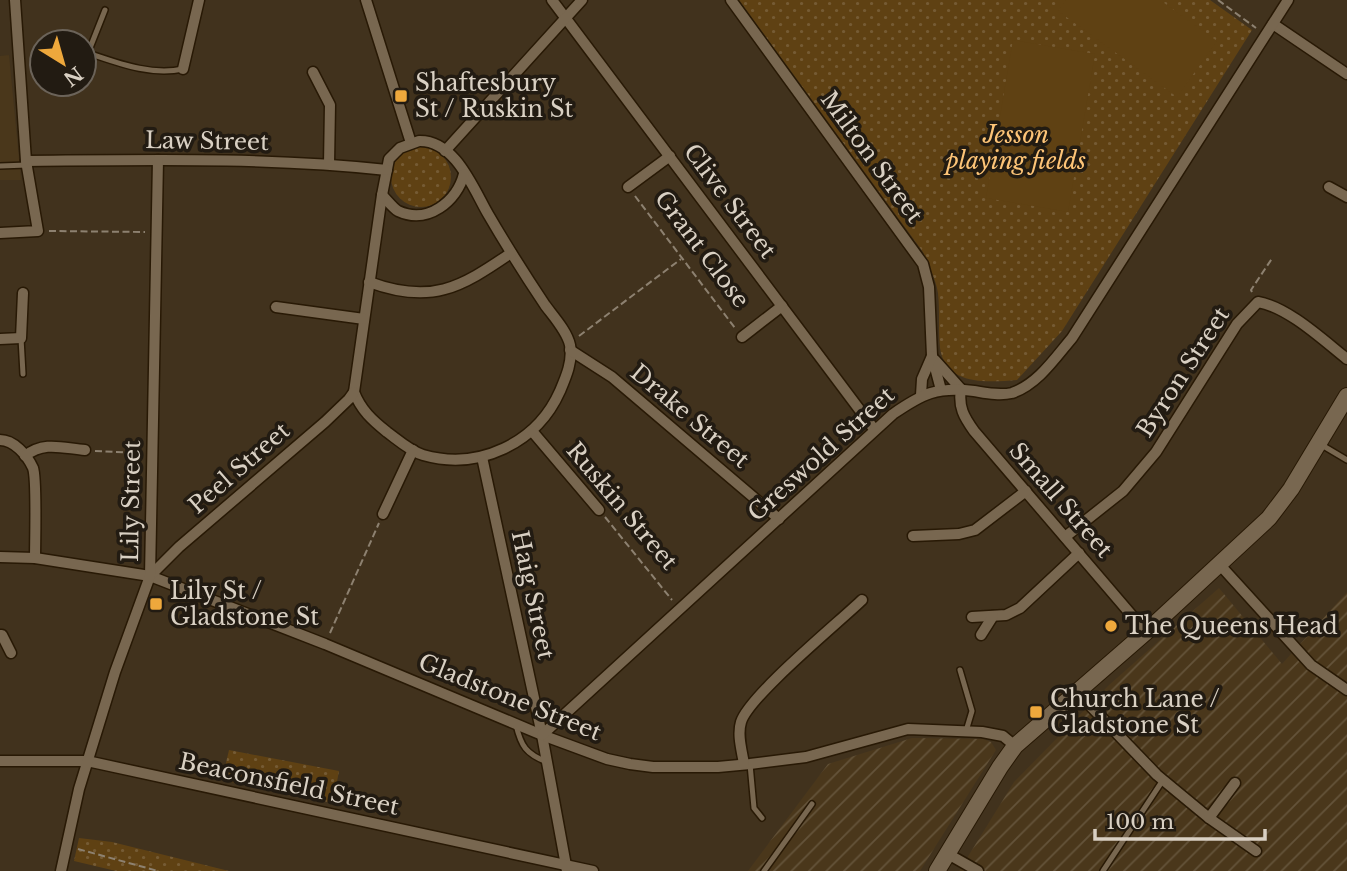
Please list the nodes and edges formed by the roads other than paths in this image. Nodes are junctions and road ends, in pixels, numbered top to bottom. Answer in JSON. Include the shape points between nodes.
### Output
{"nodes":[{"id":1,"x":15,"y":0,"type":"edge"},
{"id":2,"x":199,"y":0,"type":"edge"},
{"id":3,"x":366,"y":0,"type":"edge"},
{"id":4,"x":552,"y":0,"type":"edge"},
{"id":5,"x":582,"y":0,"type":"edge"},
{"id":6,"x":731,"y":0,"type":"edge"},
{"id":7,"x":1288,"y":0,"type":"edge"},
{"id":8,"x":105,"y":10,"type":"dead end"},
{"id":9,"x":567,"y":18,"type":"junction"},
{"id":10,"x":1273,"y":24,"type":"junction"},
{"id":11,"x":183,"y":69,"type":"joint"},
{"id":12,"x":313,"y":72,"type":"dead end"},
{"id":13,"x":1347,"y":74,"type":"edge"},
{"id":14,"x":411,"y":143,"type":"junction"},
{"id":15,"x":445,"y":151,"type":"junction"},
{"id":16,"x":670,"y":156,"type":"junction"},
{"id":17,"x":158,"y":160,"type":"junction"},
{"id":18,"x":27,"y":163,"type":"junction"},
{"id":19,"x":329,"y":164,"type":"junction"},
{"id":20,"x":0,"y":166,"type":"edge"},
{"id":21,"x":387,"y":170,"type":"junction"},
{"id":22,"x":464,"y":174,"type":"junction"},
{"id":23,"x":628,"y":187,"type":"road end"},
{"id":24,"x":1329,"y":187,"type":"dead end"},
{"id":25,"x":382,"y":195,"type":"junction"},
{"id":26,"x":1347,"y":197,"type":"edge"},
{"id":27,"x":0,"y":233,"type":"edge"},
{"id":28,"x":511,"y":253,"type":"junction"},
{"id":29,"x":369,"y":282,"type":"junction"},
{"id":30,"x":23,"y":293,"type":"dead end"},
{"id":31,"x":782,"y":306,"type":"junction"},
{"id":32,"x":276,"y":307,"type":"dead end"},
{"id":33,"x":364,"y":319,"type":"junction"},
{"id":34,"x":742,"y":337,"type":"road end"},
{"id":35,"x":21,"y":338,"type":"junction"},
{"id":36,"x":0,"y":339,"type":"edge"},
{"id":37,"x":570,"y":346,"type":"junction"},
{"id":38,"x":932,"y":356,"type":"junction"},
{"id":39,"x":1347,"y":359,"type":"edge"},
{"id":40,"x":23,"y":374,"type":"dead end"},
{"id":41,"x":961,"y":389,"type":"junction"},
{"id":42,"x":941,"y":390,"type":"junction"},
{"id":43,"x":354,"y":392,"type":"junction"},
{"id":44,"x":920,"y":395,"type":"junction"},
{"id":45,"x":1347,"y":396,"type":"edge"},
{"id":46,"x":874,"y":429,"type":"junction"},
{"id":47,"x":533,"y":431,"type":"junction"},
{"id":48,"x":0,"y":440,"type":"edge"},
{"id":49,"x":1317,"y":443,"type":"junction"},
{"id":50,"x":85,"y":450,"type":"road end"},
{"id":51,"x":413,"y":450,"type":"junction"},
{"id":52,"x":25,"y":456,"type":"junction"},
{"id":53,"x":482,"y":457,"type":"junction"},
{"id":54,"x":1347,"y":460,"type":"edge"},
{"id":55,"x":1027,"y":491,"type":"junction"},
{"id":56,"x":599,"y":510,"type":"road end"},
{"id":57,"x":383,"y":514,"type":"road end"},
{"id":58,"x":779,"y":519,"type":"junction"},
{"id":59,"x":913,"y":536,"type":"dead end"},
{"id":60,"x":1065,"y":537,"type":"junction"},
{"id":61,"x":1079,"y":553,"type":"junction"},
{"id":62,"x":0,"y":557,"type":"edge"},
{"id":63,"x":35,"y":558,"type":"junction"},
{"id":64,"x":1220,"y":565,"type":"junction"},
{"id":65,"x":150,"y":576,"type":"junction"},
{"id":66,"x":862,"y":600,"type":"dead end"},
{"id":67,"x":993,"y":616,"type":"junction"},
{"id":68,"x":972,"y":617,"type":"dead end"},
{"id":69,"x":1146,"y":632,"type":"junction"},
{"id":70,"x":0,"y":635,"type":"edge"},
{"id":71,"x":981,"y":635,"type":"dead end"},
{"id":72,"x":11,"y":653,"type":"dead end"},
{"id":73,"x":960,"y":670,"type":"dead end"},
{"id":74,"x":1347,"y":690,"type":"edge"},
{"id":75,"x":1077,"y":692,"type":"junction"},
{"id":76,"x":515,"y":723,"type":"junction"},
{"id":77,"x":966,"y":732,"type":"junction"},
{"id":78,"x":542,"y":734,"type":"junction"},
{"id":79,"x":1016,"y":746,"type":"junction"},
{"id":80,"x":0,"y":761,"type":"edge"},
{"id":81,"x":88,"y":761,"type":"junction"},
{"id":82,"x":547,"y":762,"type":"junction"},
{"id":83,"x":747,"y":764,"type":"junction"},
{"id":84,"x":1163,"y":780,"type":"junction"},
{"id":85,"x":1235,"y":783,"type":"dead end"},
{"id":86,"x":812,"y":804,"type":"dead end"},
{"id":87,"x":762,"y":818,"type":"dead end"},
{"id":88,"x":1209,"y":818,"type":"junction"},
{"id":89,"x":1256,"y":851,"type":"dead end"},
{"id":90,"x":948,"y":854,"type":"junction"},
{"id":91,"x":567,"y":869,"type":"edge"},
{"id":92,"x":61,"y":871,"type":"edge"},
{"id":93,"x":593,"y":871,"type":"edge"},
{"id":94,"x":764,"y":871,"type":"edge"},
{"id":95,"x":937,"y":871,"type":"edge"},
{"id":96,"x":978,"y":871,"type":"edge"},
{"id":97,"x":1103,"y":871,"type":"edge"}],
"edges":[{"from":1,"to":18,"type":"street"},
{"from":2,"to":11,"type":"street"},
{"from":3,"to":14,"type":"street"},
{"from":4,"to":9,"type":"street","name":"Clive Street"},
{"from":5,"to":9,"type":"street"},
{"from":6,"to":38,"type":"street","name":"Milton Street","via":[[923,264],[929,287]]},
{"from":7,"to":10,"type":"street","name":"Greswold Street"},
{"from":8,"to":11,"type":"lane","via":[[88,53],[167,73]]},
{"from":9,"to":15,"type":"street"},
{"from":9,"to":16,"type":"street","name":"Clive Street"},
{"from":10,"to":13,"type":"street"},
{"from":10,"to":41,"type":"street","name":"Greswold Street","via":[[1072,338],[1044,371],[1011,393]]},
{"from":12,"to":19,"type":"street","via":[[330,104]]},
{"from":14,"to":15,"type":"street","via":[[427,141]]},
{"from":14,"to":21,"type":"street","via":[[389,159]]},
{"from":15,"to":22,"type":"street"},
{"from":16,"to":23,"type":"street","name":"Grant Close"},
{"from":16,"to":31,"type":"street","name":"Clive Street"},
{"from":17,"to":18,"type":"street","name":"Law Street"},
{"from":17,"to":19,"type":"street","name":"Law Street"},
{"from":17,"to":65,"type":"street","name":"Lily Street"},
{"from":18,"to":20,"type":"lane"},
{"from":18,"to":27,"type":"street","via":[[38,231]]},
{"from":19,"to":21,"type":"street","name":"Law Street"},
{"from":21,"to":25,"type":"street"},
{"from":22,"to":25,"type":"street","via":[[449,201],[424,214],[398,211]]},
{"from":22,"to":28,"type":"street"},
{"from":24,"to":26,"type":"street"},
{"from":25,"to":29,"type":"street"},
{"from":28,"to":29,"type":"street","via":[[450,289],[416,293]]},
{"from":28,"to":37,"type":"street"},
{"from":29,"to":33,"type":"street"},
{"from":30,"to":35,"type":"street"},
{"from":31,"to":34,"type":"street","name":"Grant Close"},
{"from":31,"to":46,"type":"street","name":"Clive Street"},
{"from":32,"to":33,"type":"street"},
{"from":33,"to":43,"type":"street"},
{"from":35,"to":36,"type":"street"},
{"from":35,"to":40,"type":"lane"},
{"from":37,"to":47,"type":"street","via":[[569,372],[552,408]]},
{"from":37,"to":58,"type":"street","name":"Drake Street"},
{"from":38,"to":41,"type":"street"},
{"from":38,"to":42,"type":"street","name":"Milton Street"},
{"from":38,"to":44,"type":"street","name":"Milton Street"},
{"from":39,"to":60,"type":"street","name":"Byron Street","via":[[1270,304],[1258,302],[1237,324],[1156,452],[1124,491]]},
{"from":41,"to":42,"type":"street","name":"Greswold Street"},
{"from":41,"to":55,"type":"street","name":"Small Street","via":[[963,415]]},
{"from":42,"to":44,"type":"street","name":"Greswold Street"},
{"from":43,"to":51,"type":"street","via":[[360,407],[374,421]]},
{"from":43,"to":65,"type":"street","name":"Peel Street"},
{"from":44,"to":46,"type":"street","name":"Greswold Street"},
{"from":45,"to":49,"type":"main road"},
{"from":46,"to":58,"type":"street","name":"Greswold Street"},
{"from":47,"to":53,"type":"street","via":[[500,452]]},
{"from":47,"to":56,"type":"street","name":"Ruskin Street"},
{"from":48,"to":52,"type":"street","via":[[18,447]]},
{"from":49,"to":54,"type":"lane"},
{"from":49,"to":64,"type":"main road","via":[[1269,518]]},
{"from":50,"to":52,"type":"street","via":[[45,446]]},
{"from":51,"to":53,"type":"street","via":[[450,459]]},
{"from":51,"to":57,"type":"street"},
{"from":52,"to":63,"type":"street","via":[[33,469]]},
{"from":53,"to":78,"type":"street","name":"Haig Street"},
{"from":55,"to":59,"type":"street","via":[[975,530]]},
{"from":55,"to":60,"type":"street","name":"Small Street"},
{"from":58,"to":78,"type":"street","name":"Greswold Street"},
{"from":60,"to":61,"type":"street","name":"Small Street"},
{"from":61,"to":67,"type":"street","via":[[1020,608]]},
{"from":61,"to":69,"type":"street","name":"Small Street"},
{"from":62,"to":63,"type":"street","name":"Gladstone Street"},
{"from":63,"to":65,"type":"street","name":"Gladstone Street"},
{"from":64,"to":69,"type":"main road"},
{"from":64,"to":74,"type":"street","via":[[1311,665]]},
{"from":65,"to":76,"type":"street","name":"Gladstone Street"},
{"from":65,"to":81,"type":"street","name":"Lily Street"},
{"from":66,"to":83,"type":"street","via":[[755,699],[739,731]]},
{"from":67,"to":68,"type":"street"},
{"from":67,"to":71,"type":"street"},
{"from":69,"to":75,"type":"main road"},
{"from":70,"to":72,"type":"street"},
{"from":73,"to":77,"type":"lane","via":[[972,711]]},
{"from":75,"to":79,"type":"main road"},
{"from":75,"to":84,"type":"street"},
{"from":76,"to":78,"type":"street","name":"Gladstone Street"},
{"from":76,"to":82,"type":"lane","via":[[525,751]]},
{"from":77,"to":79,"type":"street","name":"Gladstone Street","via":[[1003,736]]},
{"from":77,"to":83,"type":"street","name":"Gladstone Street","via":[[908,729],[806,757]]},
{"from":78,"to":82,"type":"street","name":"Haig Street"},
{"from":78,"to":83,"type":"street","name":"Gladstone Street","via":[[630,764]]},
{"from":79,"to":90,"type":"main road"},
{"from":80,"to":81,"type":"street","name":"Beaconsfield Street"},
{"from":81,"to":91,"type":"street","name":"Beaconsfield Street"},
{"from":81,"to":92,"type":"street","name":"Lily Street"},
{"from":82,"to":91,"type":"street","name":"Haig Street"},
{"from":83,"to":87,"type":"lane","via":[[754,808]]},
{"from":84,"to":88,"type":"street"},
{"from":84,"to":97,"type":"lane"},
{"from":85,"to":88,"type":"street"},
{"from":86,"to":94,"type":"lane"},
{"from":88,"to":89,"type":"street"},
{"from":90,"to":95,"type":"main road"},
{"from":90,"to":96,"type":"street"},
{"from":91,"to":93,"type":"street"}]}
